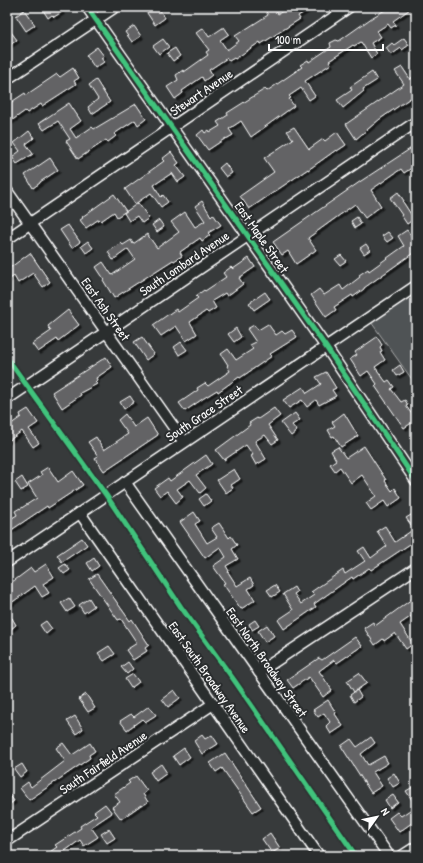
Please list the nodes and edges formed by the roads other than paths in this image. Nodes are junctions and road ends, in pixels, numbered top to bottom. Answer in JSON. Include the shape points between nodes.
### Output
{"nodes":[{"id":1,"x":87,"y":7,"type":"edge"},
{"id":2,"x":115,"y":7,"type":"edge"},
{"id":3,"x":349,"y":7,"type":"edge"},
{"id":4,"x":96,"y":20,"type":"junction"},
{"id":5,"x":7,"y":79,"type":"edge"},
{"id":6,"x":416,"y":122,"type":"edge"},
{"id":7,"x":172,"y":128,"type":"junction"},
{"id":8,"x":7,"y":191,"type":"edge"},
{"id":9,"x":30,"y":223,"type":"junction"},
{"id":10,"x":248,"y":236,"type":"junction"},
{"id":11,"x":7,"y":239,"type":"edge"},
{"id":12,"x":416,"y":286,"type":"edge"},
{"id":13,"x":106,"y":332,"type":"junction"},
{"id":14,"x":326,"y":347,"type":"junction"},
{"id":15,"x":7,"y":399,"type":"edge"},
{"id":16,"x":184,"y":442,"type":"junction"},
{"id":17,"x":416,"y":481,"type":"edge"},
{"id":18,"x":125,"y":482,"type":"junction"},
{"id":19,"x":80,"y":512,"type":"junction"},
{"id":20,"x":7,"y":562,"type":"edge"},
{"id":21,"x":416,"y":568,"type":"edge"},
{"id":22,"x":259,"y":672,"type":"junction"},
{"id":23,"x":213,"y":704,"type":"junction"},
{"id":24,"x":7,"y":842,"type":"edge"},
{"id":25,"x":416,"y":847,"type":"edge"},
{"id":26,"x":319,"y":856,"type":"edge"},
{"id":27,"x":389,"y":856,"type":"edge"},
{"id":28,"x":402,"y":856,"type":"edge"}],
"edges":[{"from":1,"to":4,"type":"street","name":"East Maple Street"},
{"from":2,"to":4,"type":"street"},
{"from":3,"to":7,"type":"street","name":"Stewart Avenue"},
{"from":4,"to":5,"type":"street"},
{"from":4,"to":7,"type":"street","name":"East Maple Street"},
{"from":6,"to":10,"type":"street","name":"South Lombard Avenue"},
{"from":7,"to":9,"type":"street","name":"Stewart Avenue"},
{"from":7,"to":10,"type":"street","name":"East Maple Street"},
{"from":8,"to":9,"type":"street","name":"East Ash Street"},
{"from":9,"to":11,"type":"street","name":"Stewart Avenue"},
{"from":9,"to":13,"type":"street","name":"East Ash Street"},
{"from":10,"to":13,"type":"street","name":"South Lombard Avenue"},
{"from":10,"to":14,"type":"street","name":"East Maple Street"},
{"from":12,"to":14,"type":"street","name":"South Grace Street"},
{"from":13,"to":15,"type":"street","name":"South Lombard Avenue"},
{"from":13,"to":16,"type":"street","name":"East Ash Street"},
{"from":14,"to":16,"type":"street","name":"South Grace Street"},
{"from":14,"to":17,"type":"street","name":"East Maple Street"},
{"from":16,"to":18,"type":"street","name":"South Grace Street"},
{"from":18,"to":19,"type":"street","name":"South Grace Street"},
{"from":18,"to":22,"type":"street","name":"East North Broadway Street"},
{"from":19,"to":20,"type":"street","name":"South Grace Street"},
{"from":19,"to":23,"type":"street","name":"East South Broadway Avenue"},
{"from":21,"to":22,"type":"street"},
{"from":22,"to":27,"type":"street","name":"East North Broadway Street"},
{"from":23,"to":24,"type":"street","name":"South Fairfield Avenue"},
{"from":23,"to":26,"type":"street","name":"East South Broadway Avenue"},
{"from":25,"to":28,"type":"street"}]}
